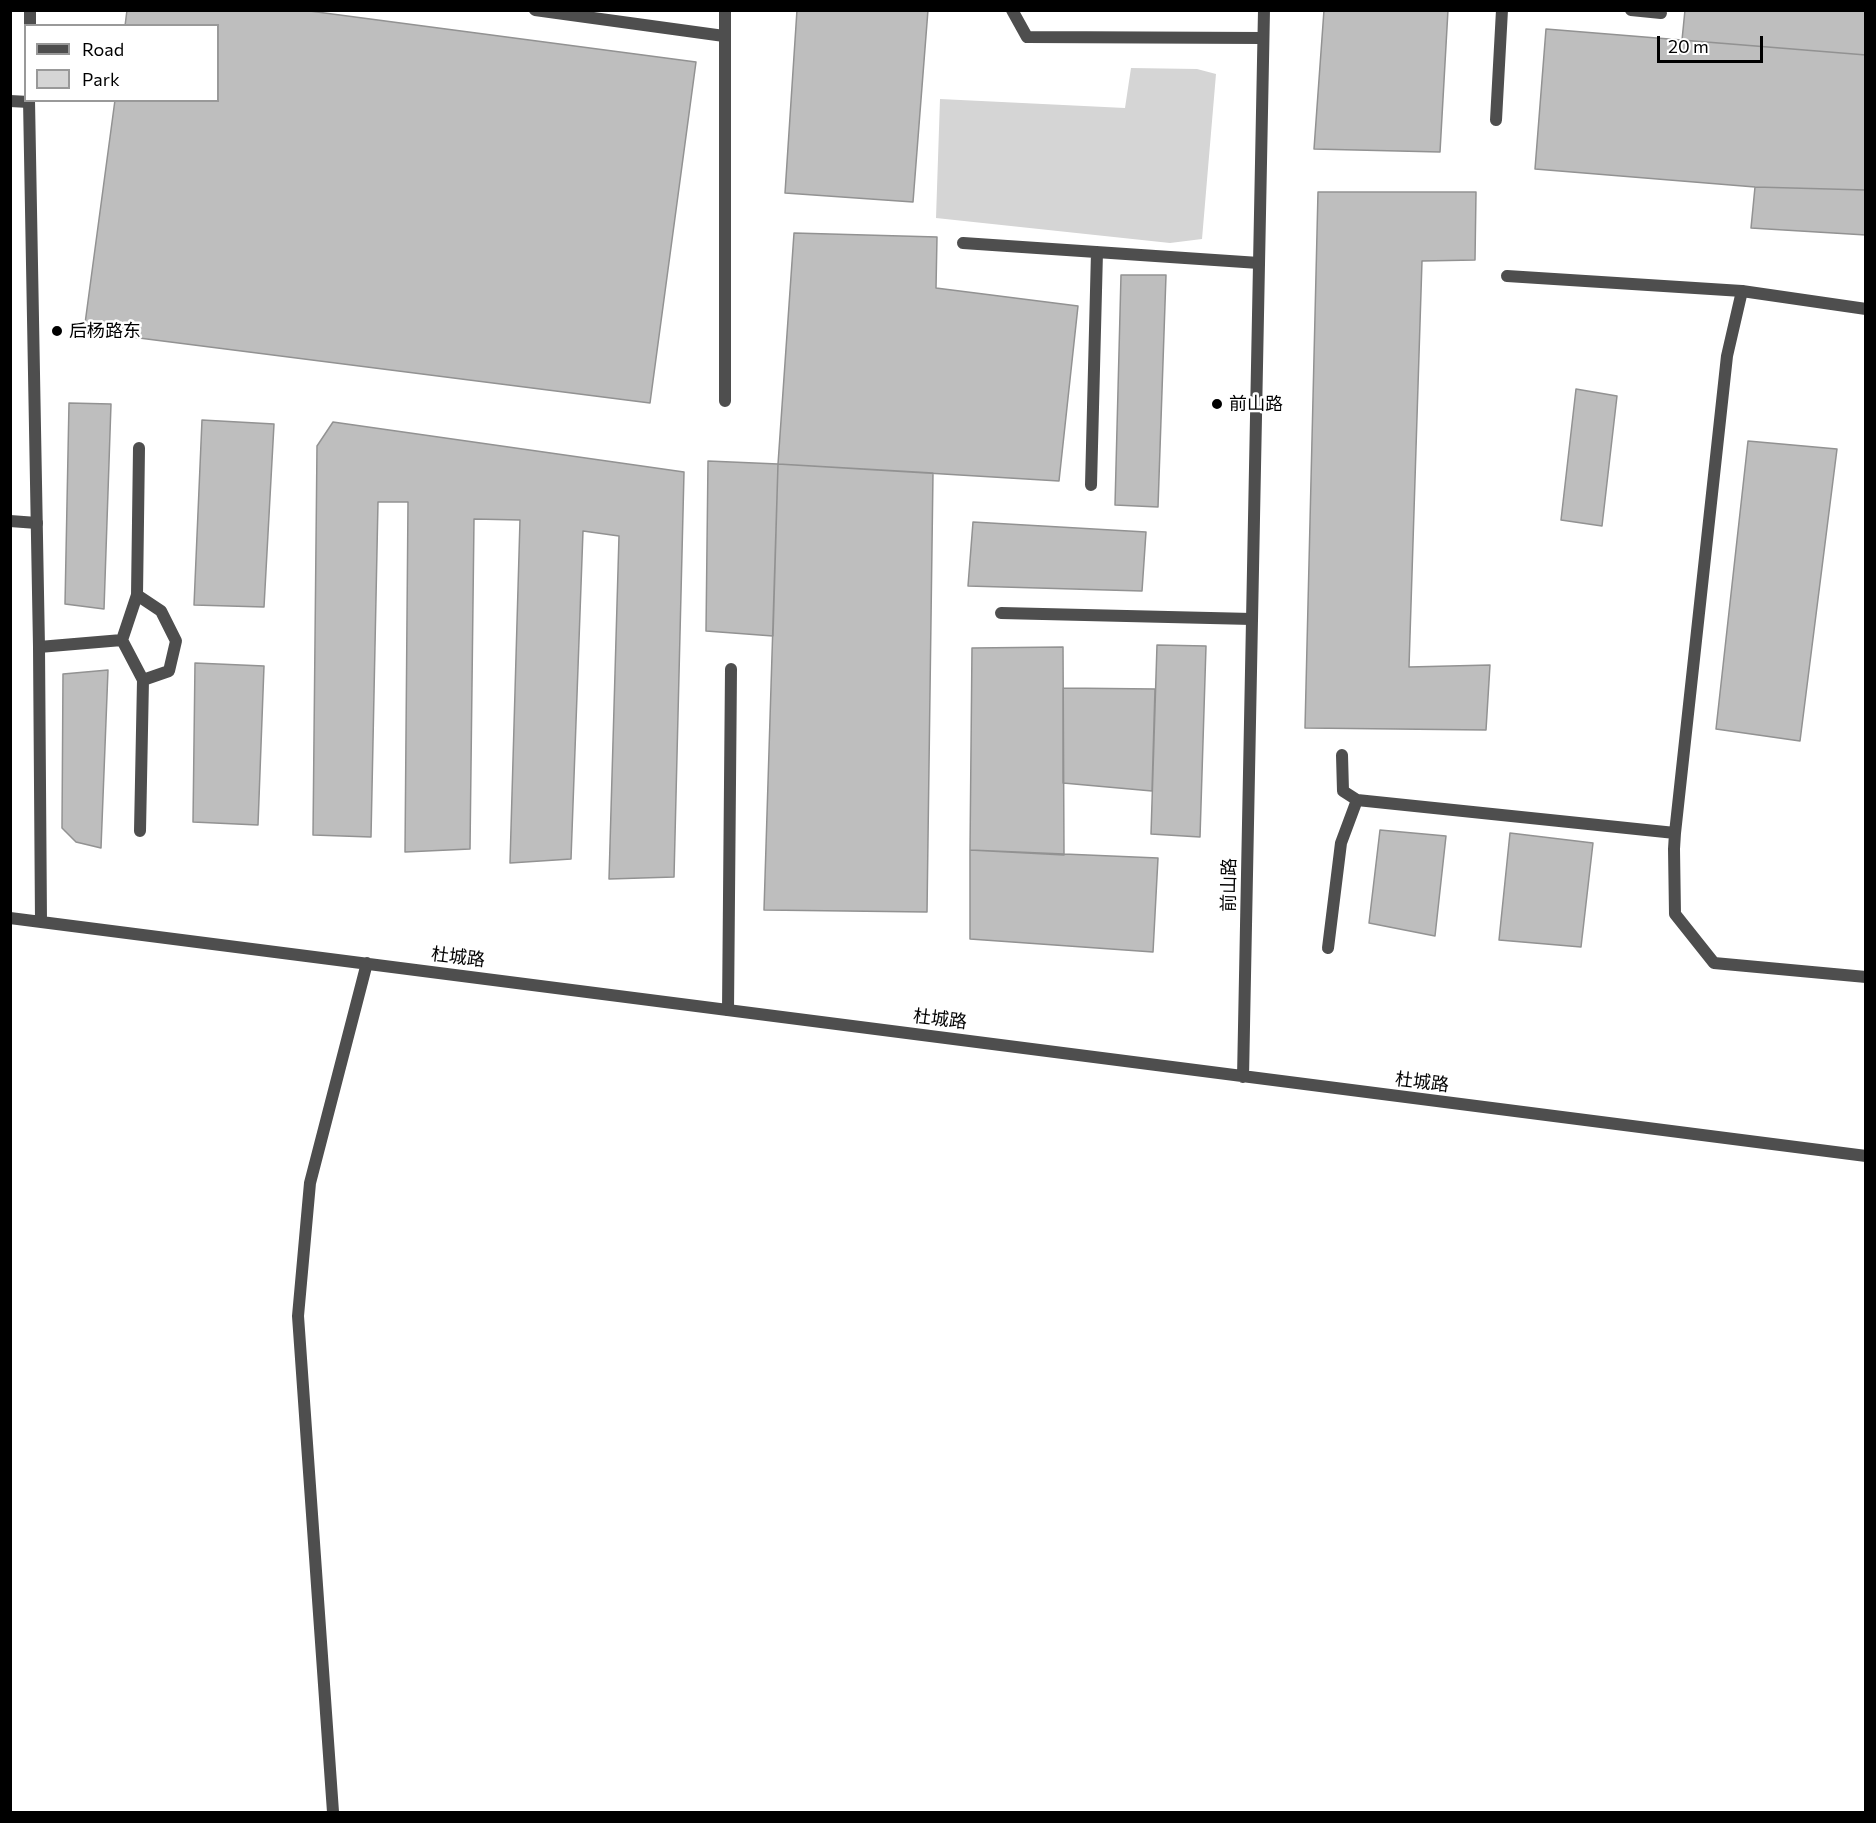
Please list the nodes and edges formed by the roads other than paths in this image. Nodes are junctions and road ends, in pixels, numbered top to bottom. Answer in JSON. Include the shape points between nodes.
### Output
{"nodes":[{"id":1,"x":535,"y":10,"type":"edge"},
{"id":2,"x":725,"y":10,"type":"edge"},
{"id":3,"x":1012,"y":10,"type":"edge"},
{"id":4,"x":1264,"y":10,"type":"edge"},
{"id":5,"x":1502,"y":10,"type":"edge"},
{"id":6,"x":1631,"y":10,"type":"edge"},
{"id":7,"x":1661,"y":13,"type":"dead end"},
{"id":8,"x":724,"y":36,"type":"junction"},
{"id":9,"x":1263,"y":38,"type":"junction"},
{"id":10,"x":29,"y":102,"type":"edge"},
{"id":11,"x":1496,"y":120,"type":"dead end"},
{"id":12,"x":963,"y":243,"type":"dead end"},
{"id":13,"x":1097,"y":252,"type":"junction"},
{"id":14,"x":1259,"y":263,"type":"junction"},
{"id":15,"x":1507,"y":276,"type":"dead end"},
{"id":16,"x":1742,"y":291,"type":"junction"},
{"id":17,"x":1866,"y":309,"type":"edge"},
{"id":18,"x":725,"y":401,"type":"dead end"},
{"id":19,"x":139,"y":448,"type":"dead end"},
{"id":20,"x":1091,"y":485,"type":"dead end"},
{"id":21,"x":10,"y":521,"type":"edge"},
{"id":22,"x":37,"y":523,"type":"junction"},
{"id":23,"x":137,"y":595,"type":"junction"},
{"id":24,"x":1002,"y":613,"type":"dead end"},
{"id":25,"x":1252,"y":619,"type":"junction"},
{"id":26,"x":122,"y":640,"type":"junction"},
{"id":27,"x":39,"y":647,"type":"junction"},
{"id":28,"x":731,"y":669,"type":"dead end"},
{"id":29,"x":143,"y":680,"type":"junction"},
{"id":30,"x":1342,"y":755,"type":"dead end"},
{"id":31,"x":1357,"y":800,"type":"junction"},
{"id":32,"x":140,"y":831,"type":"dead end"},
{"id":33,"x":1675,"y":833,"type":"junction"},
{"id":34,"x":10,"y":918,"type":"edge"},
{"id":35,"x":41,"y":922,"type":"junction"},
{"id":36,"x":1328,"y":948,"type":"dead end"},
{"id":37,"x":367,"y":963,"type":"junction"},
{"id":38,"x":1866,"y":977,"type":"edge"},
{"id":39,"x":728,"y":1010,"type":"junction"},
{"id":40,"x":1243,"y":1077,"type":"junction"},
{"id":41,"x":1866,"y":1156,"type":"edge"},
{"id":42,"x":333,"y":1812,"type":"edge"}],
"edges":[{"from":1,"to":8,"type":"street"},
{"from":2,"to":8,"type":"street"},
{"from":3,"to":9,"type":"street","via":[[1027,37]]},
{"from":4,"to":9,"type":"street","name":"前山路"},
{"from":5,"to":11,"type":"street"},
{"from":6,"to":7,"type":"street"},
{"from":8,"to":18,"type":"street"},
{"from":9,"to":14,"type":"street","name":"前山路"},
{"from":10,"to":22,"type":"street"},
{"from":12,"to":13,"type":"street"},
{"from":13,"to":14,"type":"street"},
{"from":13,"to":20,"type":"street"},
{"from":14,"to":25,"type":"street","name":"前山路"},
{"from":15,"to":16,"type":"street"},
{"from":16,"to":17,"type":"street"},
{"from":16,"to":33,"type":"street","via":[[1727,356]]},
{"from":19,"to":23,"type":"street"},
{"from":21,"to":22,"type":"street"},
{"from":22,"to":27,"type":"street"},
{"from":23,"to":26,"type":"street"},
{"from":23,"to":29,"type":"street","via":[[161,611],[176,641],[169,671]]},
{"from":24,"to":25,"type":"street"},
{"from":25,"to":40,"type":"street","name":"前山路"},
{"from":26,"to":27,"type":"street"},
{"from":26,"to":29,"type":"street"},
{"from":27,"to":35,"type":"street"},
{"from":28,"to":39,"type":"street"},
{"from":29,"to":32,"type":"street"},
{"from":30,"to":31,"type":"street","via":[[1343,791]]},
{"from":31,"to":33,"type":"street"},
{"from":31,"to":36,"type":"street","via":[[1341,843]]},
{"from":33,"to":38,"type":"street","via":[[1675,914],[1714,963]]},
{"from":34,"to":35,"type":"street","name":"杜城路"},
{"from":35,"to":37,"type":"street","name":"杜城路"},
{"from":37,"to":39,"type":"street","name":"杜城路"},
{"from":37,"to":42,"type":"street","via":[[310,1183],[298,1316]]},
{"from":39,"to":40,"type":"street","name":"杜城路"},
{"from":40,"to":41,"type":"street","name":"杜城路"}]}
